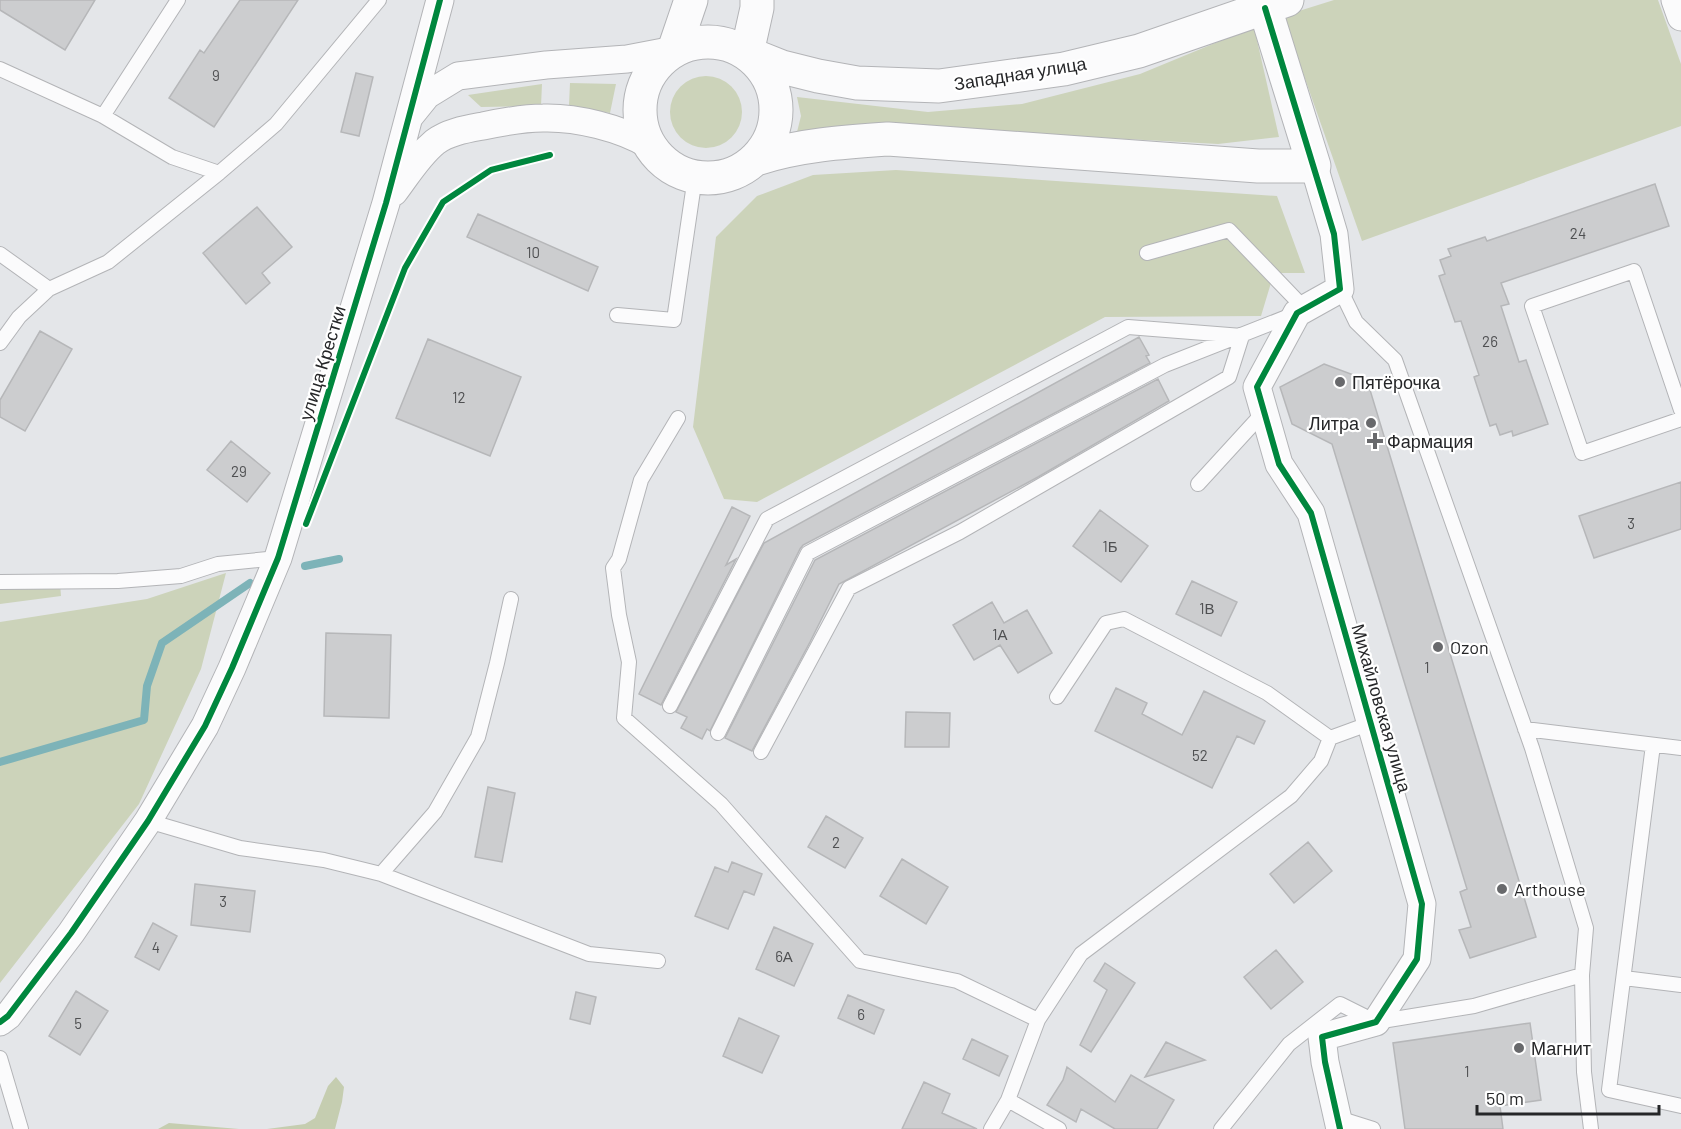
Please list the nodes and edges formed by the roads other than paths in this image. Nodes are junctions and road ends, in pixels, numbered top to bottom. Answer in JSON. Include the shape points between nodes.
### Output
{"nodes":[{"id":1,"x":178,"y":0,"type":"edge"},
{"id":2,"x":379,"y":0,"type":"edge"},
{"id":3,"x":440,"y":0,"type":"edge"},
{"id":4,"x":691,"y":0,"type":"edge"},
{"id":5,"x":757,"y":0,"type":"edge"},
{"id":6,"x":1675,"y":0,"type":"edge"},
{"id":7,"x":1276,"y":4,"type":"edge"},
{"id":8,"x":1681,"y":17,"type":"edge"},
{"id":9,"x":674,"y":50,"type":"junction"},
{"id":10,"x":747,"y":53,"type":"junction"},
{"id":11,"x":0,"y":70,"type":"edge"},
{"id":12,"x":423,"y":86,"type":"junction"},
{"id":13,"x":103,"y":116,"type":"junction"},
{"id":14,"x":459,"y":131,"type":"junction"},
{"id":15,"x":649,"y":145,"type":"junction"},
{"id":16,"x":756,"y":159,"type":"junction"},
{"id":17,"x":1314,"y":166,"type":"junction"},
{"id":18,"x":219,"y":173,"type":"junction"},
{"id":19,"x":694,"y":177,"type":"junction"},
{"id":20,"x":386,"y":203,"type":"junction"},
{"id":21,"x":1148,"y":253,"type":"dead end"},
{"id":22,"x":0,"y":255,"type":"edge"},
{"id":23,"x":48,"y":289,"type":"junction"},
{"id":24,"x":1340,"y":289,"type":"junction"},
{"id":25,"x":1301,"y":311,"type":"junction"},
{"id":26,"x":618,"y":315,"type":"dead end"},
{"id":27,"x":1242,"y":336,"type":"junction"},
{"id":28,"x":0,"y":343,"type":"edge"},
{"id":29,"x":1681,"y":410,"type":"edge"},
{"id":30,"x":1263,"y":413,"type":"junction"},
{"id":31,"x":678,"y":418,"type":"dead end"},
{"id":32,"x":1681,"y":419,"type":"edge"},
{"id":33,"x":1198,"y":484,"type":"dead end"},
{"id":34,"x":278,"y":558,"type":"junction"},
{"id":35,"x":0,"y":582,"type":"edge"},
{"id":36,"x":511,"y":599,"type":"dead end"},
{"id":37,"x":1057,"y":697,"type":"dead end"},
{"id":38,"x":670,"y":706,"type":"dead end"},
{"id":39,"x":1371,"y":723,"type":"junction"},
{"id":40,"x":1525,"y":729,"type":"junction"},
{"id":41,"x":718,"y":733,"type":"dead end"},
{"id":42,"x":1330,"y":738,"type":"junction"},
{"id":43,"x":1653,"y":745,"type":"junction"},
{"id":44,"x":1681,"y":748,"type":"edge"},
{"id":45,"x":762,"y":752,"type":"dead end"},
{"id":46,"x":148,"y":821,"type":"junction"},
{"id":47,"x":381,"y":874,"type":"junction"},
{"id":48,"x":658,"y":961,"type":"dead end"},
{"id":49,"x":1582,"y":975,"type":"junction"},
{"id":50,"x":1624,"y":978,"type":"junction"},
{"id":51,"x":1681,"y":985,"type":"edge"},
{"id":52,"x":1038,"y":1020,"type":"junction"},
{"id":53,"x":0,"y":1022,"type":"edge"},
{"id":54,"x":1376,"y":1022,"type":"junction"},
{"id":55,"x":0,"y":1058,"type":"edge"},
{"id":56,"x":1008,"y":1100,"type":"junction"},
{"id":57,"x":1681,"y":1106,"type":"edge"},
{"id":58,"x":1339,"y":1123,"type":"edge"},
{"id":59,"x":21,"y":1129,"type":"edge"},
{"id":60,"x":991,"y":1129,"type":"edge"},
{"id":61,"x":1059,"y":1129,"type":"edge"},
{"id":62,"x":1221,"y":1129,"type":"edge"},
{"id":63,"x":1374,"y":1129,"type":"edge"},
{"id":64,"x":1591,"y":1129,"type":"edge"}],
"edges":[{"from":1,"to":13,"type":"lane"},
{"from":2,"to":18,"type":"lane","via":[[276,124]]},
{"from":3,"to":12,"type":"street","name":"улица Крестки"},
{"from":4,"to":9,"type":"street"},
{"from":5,"to":10,"type":"street"},
{"from":6,"to":8,"type":"street"},
{"from":7,"to":10,"type":"street","name":"Западная улица","via":[[1139,51],[1064,69],[939,86],[857,83],[782,67]]},
{"from":7,"to":17,"type":"street"},
{"from":9,"to":10,"type":"street","via":[[701,41],[728,44]]},
{"from":9,"to":12,"type":"street","via":[[627,59],[459,76]]},
{"from":9,"to":15,"type":"street","via":[[653,68],[641,93],[639,116]]},
{"from":10,"to":16,"type":"street","via":[[770,80],[775,97],[776,120],[769,141]]},
{"from":11,"to":13,"type":"lane"},
{"from":12,"to":14,"type":"street","via":[[439,115]]},
{"from":12,"to":20,"type":"street","name":"улица Крестки","via":[[408,117]]},
{"from":13,"to":18,"type":"lane","via":[[172,157]]},
{"from":14,"to":15,"type":"street","via":[[544,118],[580,121],[636,137]]},
{"from":14,"to":20,"type":"street","via":[[436,141]]},
{"from":15,"to":19,"type":"street","via":[[674,170]]},
{"from":16,"to":17,"type":"street","via":[[832,143],[888,139],[1246,165]]},
{"from":16,"to":19,"type":"street","via":[[727,175]]},
{"from":17,"to":24,"type":"street","via":[[1334,234]]},
{"from":18,"to":23,"type":"lane","via":[[108,262]]},
{"from":19,"to":26,"type":"lane","via":[[674,320]]},
{"from":20,"to":34,"type":"street","name":"улица Крестки"},
{"from":21,"to":25,"type":"lane","via":[[1229,230]]},
{"from":22,"to":23,"type":"lane"},
{"from":23,"to":28,"type":"lane","via":[[19,317]]},
{"from":24,"to":25,"type":"street"},
{"from":24,"to":40,"type":"lane","via":[[1356,322],[1395,360]]},
{"from":25,"to":27,"type":"lane"},
{"from":25,"to":30,"type":"street","name":"Михайловская улица","via":[[1257,387]]},
{"from":27,"to":38,"type":"lane","via":[[1128,327],[767,519]]},
{"from":27,"to":41,"type":"lane","via":[[1165,365],[808,553]]},
{"from":27,"to":45,"type":"lane","via":[[1229,377],[960,532],[849,588]]},
{"from":29,"to":32,"type":"lane","via":[[1634,271],[1532,306],[1582,453]]},
{"from":30,"to":33,"type":"lane"},
{"from":30,"to":39,"type":"street","name":"Михайловская улица","via":[[1279,464],[1311,513]]},
{"from":31,"to":52,"type":"lane","via":[[641,480],[613,568],[628,662],[624,718],[721,804],[860,961],[957,981]]},
{"from":34,"to":35,"type":"lane","via":[[218,564],[181,576]]},
{"from":34,"to":46,"type":"street","name":"улица Крестки","via":[[205,726]]},
{"from":36,"to":47,"type":"lane","via":[[478,737],[435,812]]},
{"from":37,"to":42,"type":"lane","via":[[1106,624],[1124,619],[1267,693]]},
{"from":39,"to":42,"type":"lane"},
{"from":39,"to":54,"type":"street","name":"Михайловская улица","via":[[1422,904],[1417,959]]},
{"from":40,"to":43,"type":"lane"},
{"from":40,"to":49,"type":"lane","via":[[1586,928]]},
{"from":42,"to":52,"type":"lane","via":[[1321,761],[1291,796],[1081,954]]},
{"from":43,"to":44,"type":"lane"},
{"from":43,"to":50,"type":"lane"},
{"from":46,"to":47,"type":"lane","via":[[240,848],[324,860]]},
{"from":46,"to":53,"type":"street","name":"улица Крестки","via":[[71,933]]},
{"from":47,"to":48,"type":"lane","via":[[589,954]]},
{"from":49,"to":54,"type":"lane","via":[[1474,1006]]},
{"from":49,"to":64,"type":"lane","via":[[1584,1072]]},
{"from":50,"to":51,"type":"lane"},
{"from":50,"to":57,"type":"lane","via":[[1609,1090]]},
{"from":52,"to":56,"type":"lane"},
{"from":54,"to":58,"type":"street","via":[[1322,1037]]},
{"from":54,"to":62,"type":"lane","via":[[1340,1004],[1289,1044]]},
{"from":55,"to":59,"type":"lane"},
{"from":56,"to":60,"type":"lane"},
{"from":56,"to":61,"type":"lane"},
{"from":58,"to":63,"type":"lane"}]}
